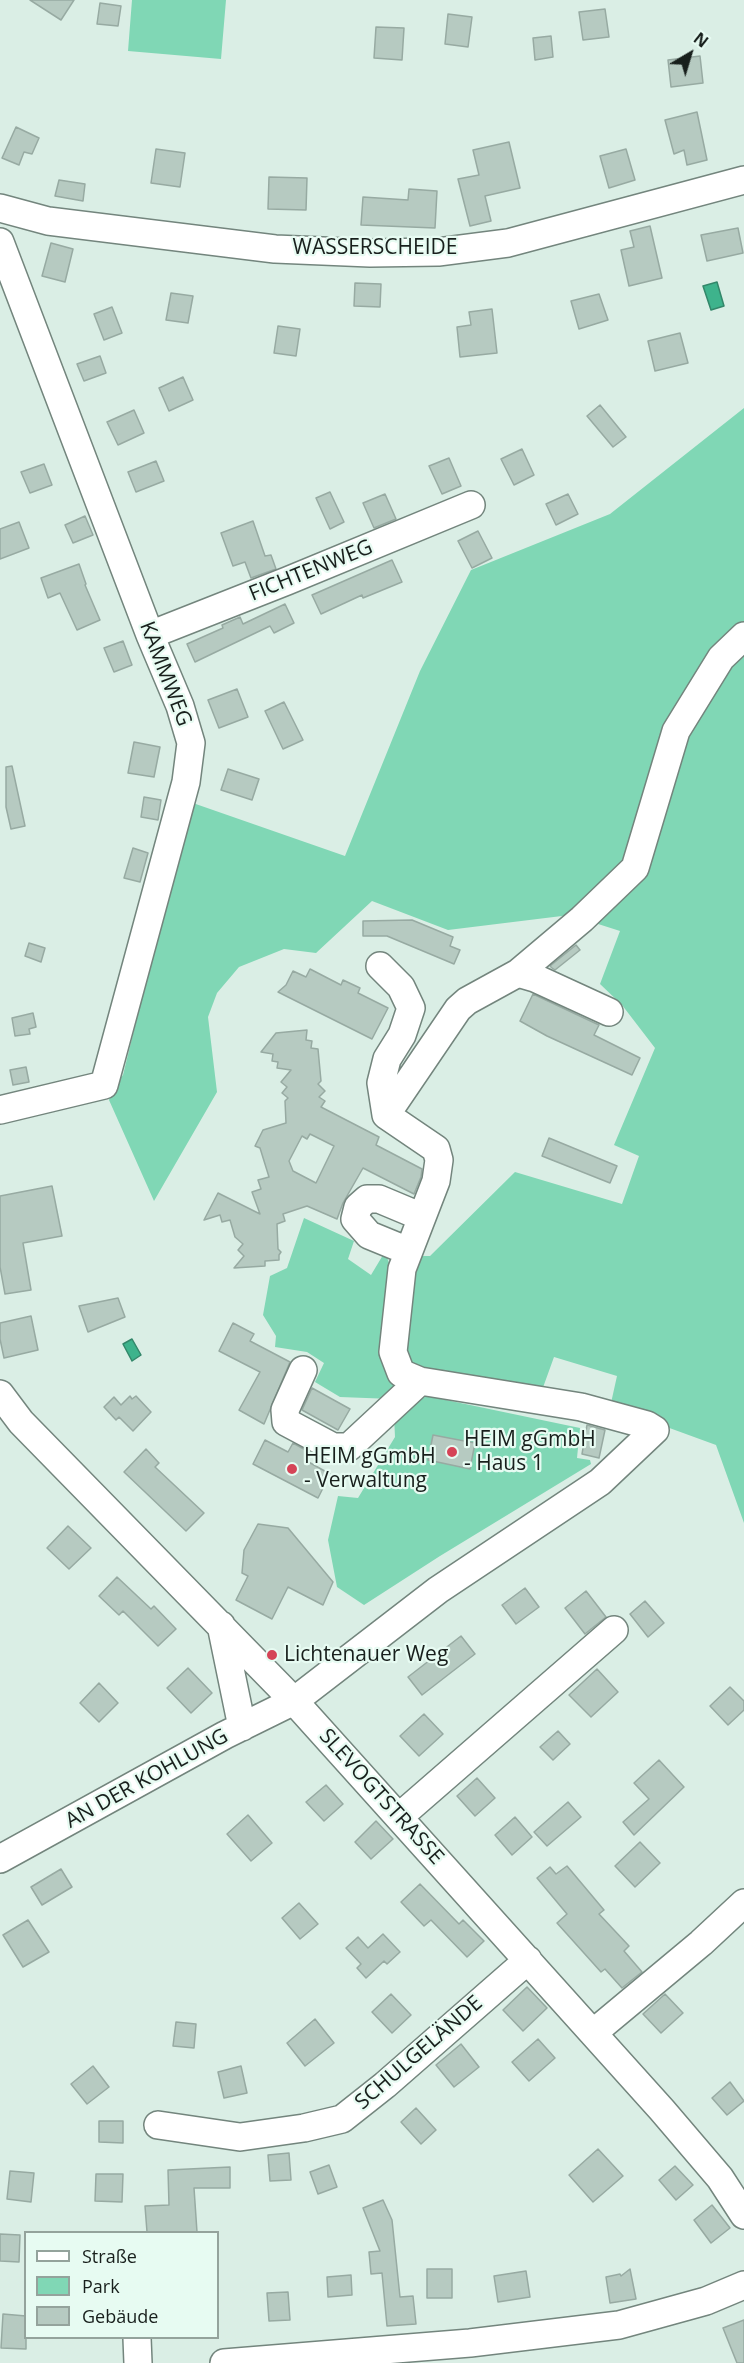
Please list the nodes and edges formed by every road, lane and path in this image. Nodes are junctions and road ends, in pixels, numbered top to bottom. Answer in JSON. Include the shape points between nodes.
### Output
{"nodes":[{"id":1,"x":744,"y":180,"type":"edge"},
{"id":2,"x":0,"y":208,"type":"edge"},
{"id":3,"x":0,"y":243,"type":"edge"},
{"id":4,"x":471,"y":505,"type":"dead end"},
{"id":5,"x":150,"y":634,"type":"junction"},
{"id":6,"x":744,"y":636,"type":"edge"},
{"id":7,"x":380,"y":966,"type":"dead end"},
{"id":8,"x":518,"y":973,"type":"junction"},
{"id":9,"x":609,"y":1012,"type":"dead end"},
{"id":10,"x":0,"y":1110,"type":"edge"},
{"id":11,"x":386,"y":1115,"type":"junction"},
{"id":12,"x":422,"y":1216,"type":"junction"},
{"id":13,"x":408,"y":1251,"type":"junction"},
{"id":14,"x":303,"y":1370,"type":"dead end"},
{"id":15,"x":420,"y":1381,"type":"junction"},
{"id":16,"x":0,"y":1394,"type":"edge"},
{"id":17,"x":221,"y":1625,"type":"junction"},
{"id":18,"x":614,"y":1630,"type":"dead end"},
{"id":19,"x":294,"y":1701,"type":"junction"},
{"id":20,"x":242,"y":1727,"type":"junction"},
{"id":21,"x":399,"y":1817,"type":"junction"},
{"id":22,"x":0,"y":1859,"type":"edge"},
{"id":23,"x":744,"y":1903,"type":"edge"},
{"id":24,"x":528,"y":1960,"type":"junction"},
{"id":25,"x":593,"y":2033,"type":"junction"},
{"id":26,"x":158,"y":2125,"type":"dead end"},
{"id":27,"x":744,"y":2215,"type":"edge"},
{"id":28,"x":744,"y":2285,"type":"edge"},
{"id":29,"x":136,"y":2339,"type":"edge"},
{"id":30,"x":138,"y":2363,"type":"edge"},
{"id":31,"x":224,"y":2363,"type":"edge"}],
"edges":[{"from":1,"to":2,"type":"street","name":"WASSERSCHEIDE","via":[[508,243],[438,252],[276,249],[48,221]]},
{"from":3,"to":5,"type":"street","name":"KAMMWEG"},
{"from":4,"to":5,"type":"street","name":"FICHTENWEG"},
{"from":5,"to":10,"type":"street","name":"KAMMWEG","via":[[191,743],[186,782],[104,1084]]},
{"from":6,"to":8,"type":"street","via":[[721,658],[676,731],[634,868]]},
{"from":7,"to":11,"type":"street","via":[[401,987],[411,1008],[402,1035],[387,1059],[381,1083]]},
{"from":8,"to":9,"type":"street"},
{"from":8,"to":11,"type":"street","via":[[458,1009]]},
{"from":11,"to":12,"type":"street","via":[[436,1149],[436,1181]]},
{"from":12,"to":13,"type":"street"},
{"from":12,"to":13,"type":"street","via":[[379,1199],[366,1199],[358,1207],[355,1219],[366,1233]]},
{"from":13,"to":15,"type":"street","via":[[402,1269],[393,1352],[401,1373]]},
{"from":14,"to":15,"type":"street","via":[[285,1410],[286,1422],[333,1447],[349,1447]]},
{"from":15,"to":19,"type":"street","via":[[581,1407],[655,1430],[600,1482],[438,1590]]},
{"from":16,"to":17,"type":"street","name":"SLEVOGTSTRASSE","via":[[21,1422]]},
{"from":17,"to":19,"type":"street","name":"SLEVOGTSTRASSE"},
{"from":17,"to":20,"type":"street"},
{"from":18,"to":21,"type":"street"},
{"from":19,"to":20,"type":"street","name":"AN DER KOHLUNG"},
{"from":19,"to":21,"type":"street","name":"SLEVOGTSTRASSE"},
{"from":20,"to":22,"type":"street","name":"AN DER KOHLUNG"},
{"from":21,"to":24,"type":"street","name":"SLEVOGTSTRASSE"},
{"from":23,"to":25,"type":"street"},
{"from":24,"to":25,"type":"street","name":"SLEVOGTSTRASSE"},
{"from":24,"to":26,"type":"street","name":"SCHULGELÄNDE","via":[[342,2119],[240,2137]]},
{"from":25,"to":27,"type":"street","name":"SLEVOGTSTRASSE","via":[[720,2178]]},
{"from":28,"to":31,"type":"street","via":[[706,2301],[619,2325],[470,2343]]},
{"from":29,"to":30,"type":"street"}]}
